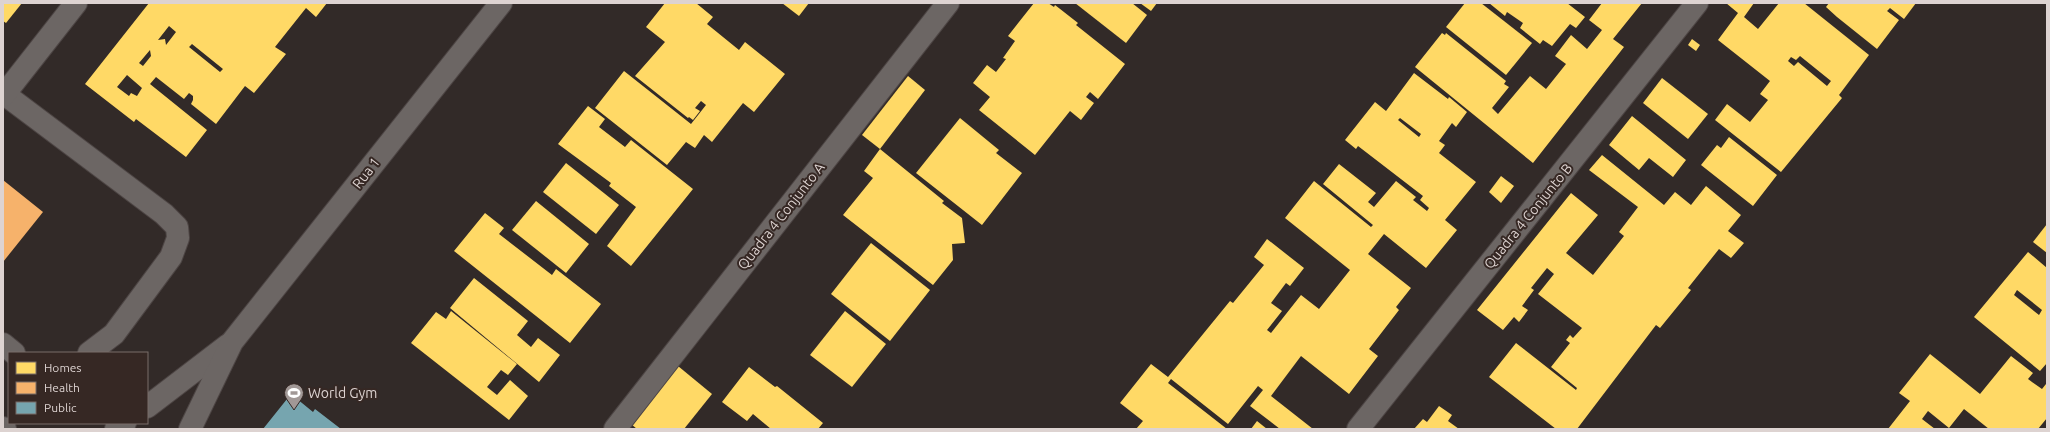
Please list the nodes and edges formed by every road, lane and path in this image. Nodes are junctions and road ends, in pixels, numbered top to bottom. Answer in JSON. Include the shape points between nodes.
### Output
{"nodes":[{"id":1,"x":76,"y":3,"type":"edge"},
{"id":2,"x":501,"y":3,"type":"edge"},
{"id":3,"x":948,"y":3,"type":"edge"},
{"id":4,"x":1697,"y":3,"type":"edge"},
{"id":5,"x":4,"y":94,"type":"edge"},
{"id":6,"x":232,"y":342,"type":"junction"},
{"id":7,"x":3,"y":344,"type":"edge"},
{"id":8,"x":13,"y":352,"type":"edge"},
{"id":9,"x":90,"y":352,"type":"edge"},
{"id":10,"x":148,"y":406,"type":"edge"},
{"id":11,"x":190,"y":429,"type":"edge"},
{"id":12,"x":615,"y":429,"type":"edge"},
{"id":13,"x":1358,"y":429,"type":"edge"}],
"edges":[{"from":1,"to":5,"type":"street"},
{"from":2,"to":6,"type":"street","name":"Rua 1"},
{"from":3,"to":12,"type":"street","name":"Quadra 4 Conjunto A"},
{"from":4,"to":13,"type":"street","name":"Quadra 4 Conjunto B"},
{"from":5,"to":9,"type":"street","via":[[177,226],[178,238],[171,257],[114,334]]},
{"from":6,"to":10,"type":"street"},
{"from":6,"to":11,"type":"street"},
{"from":7,"to":8,"type":"street"}]}
